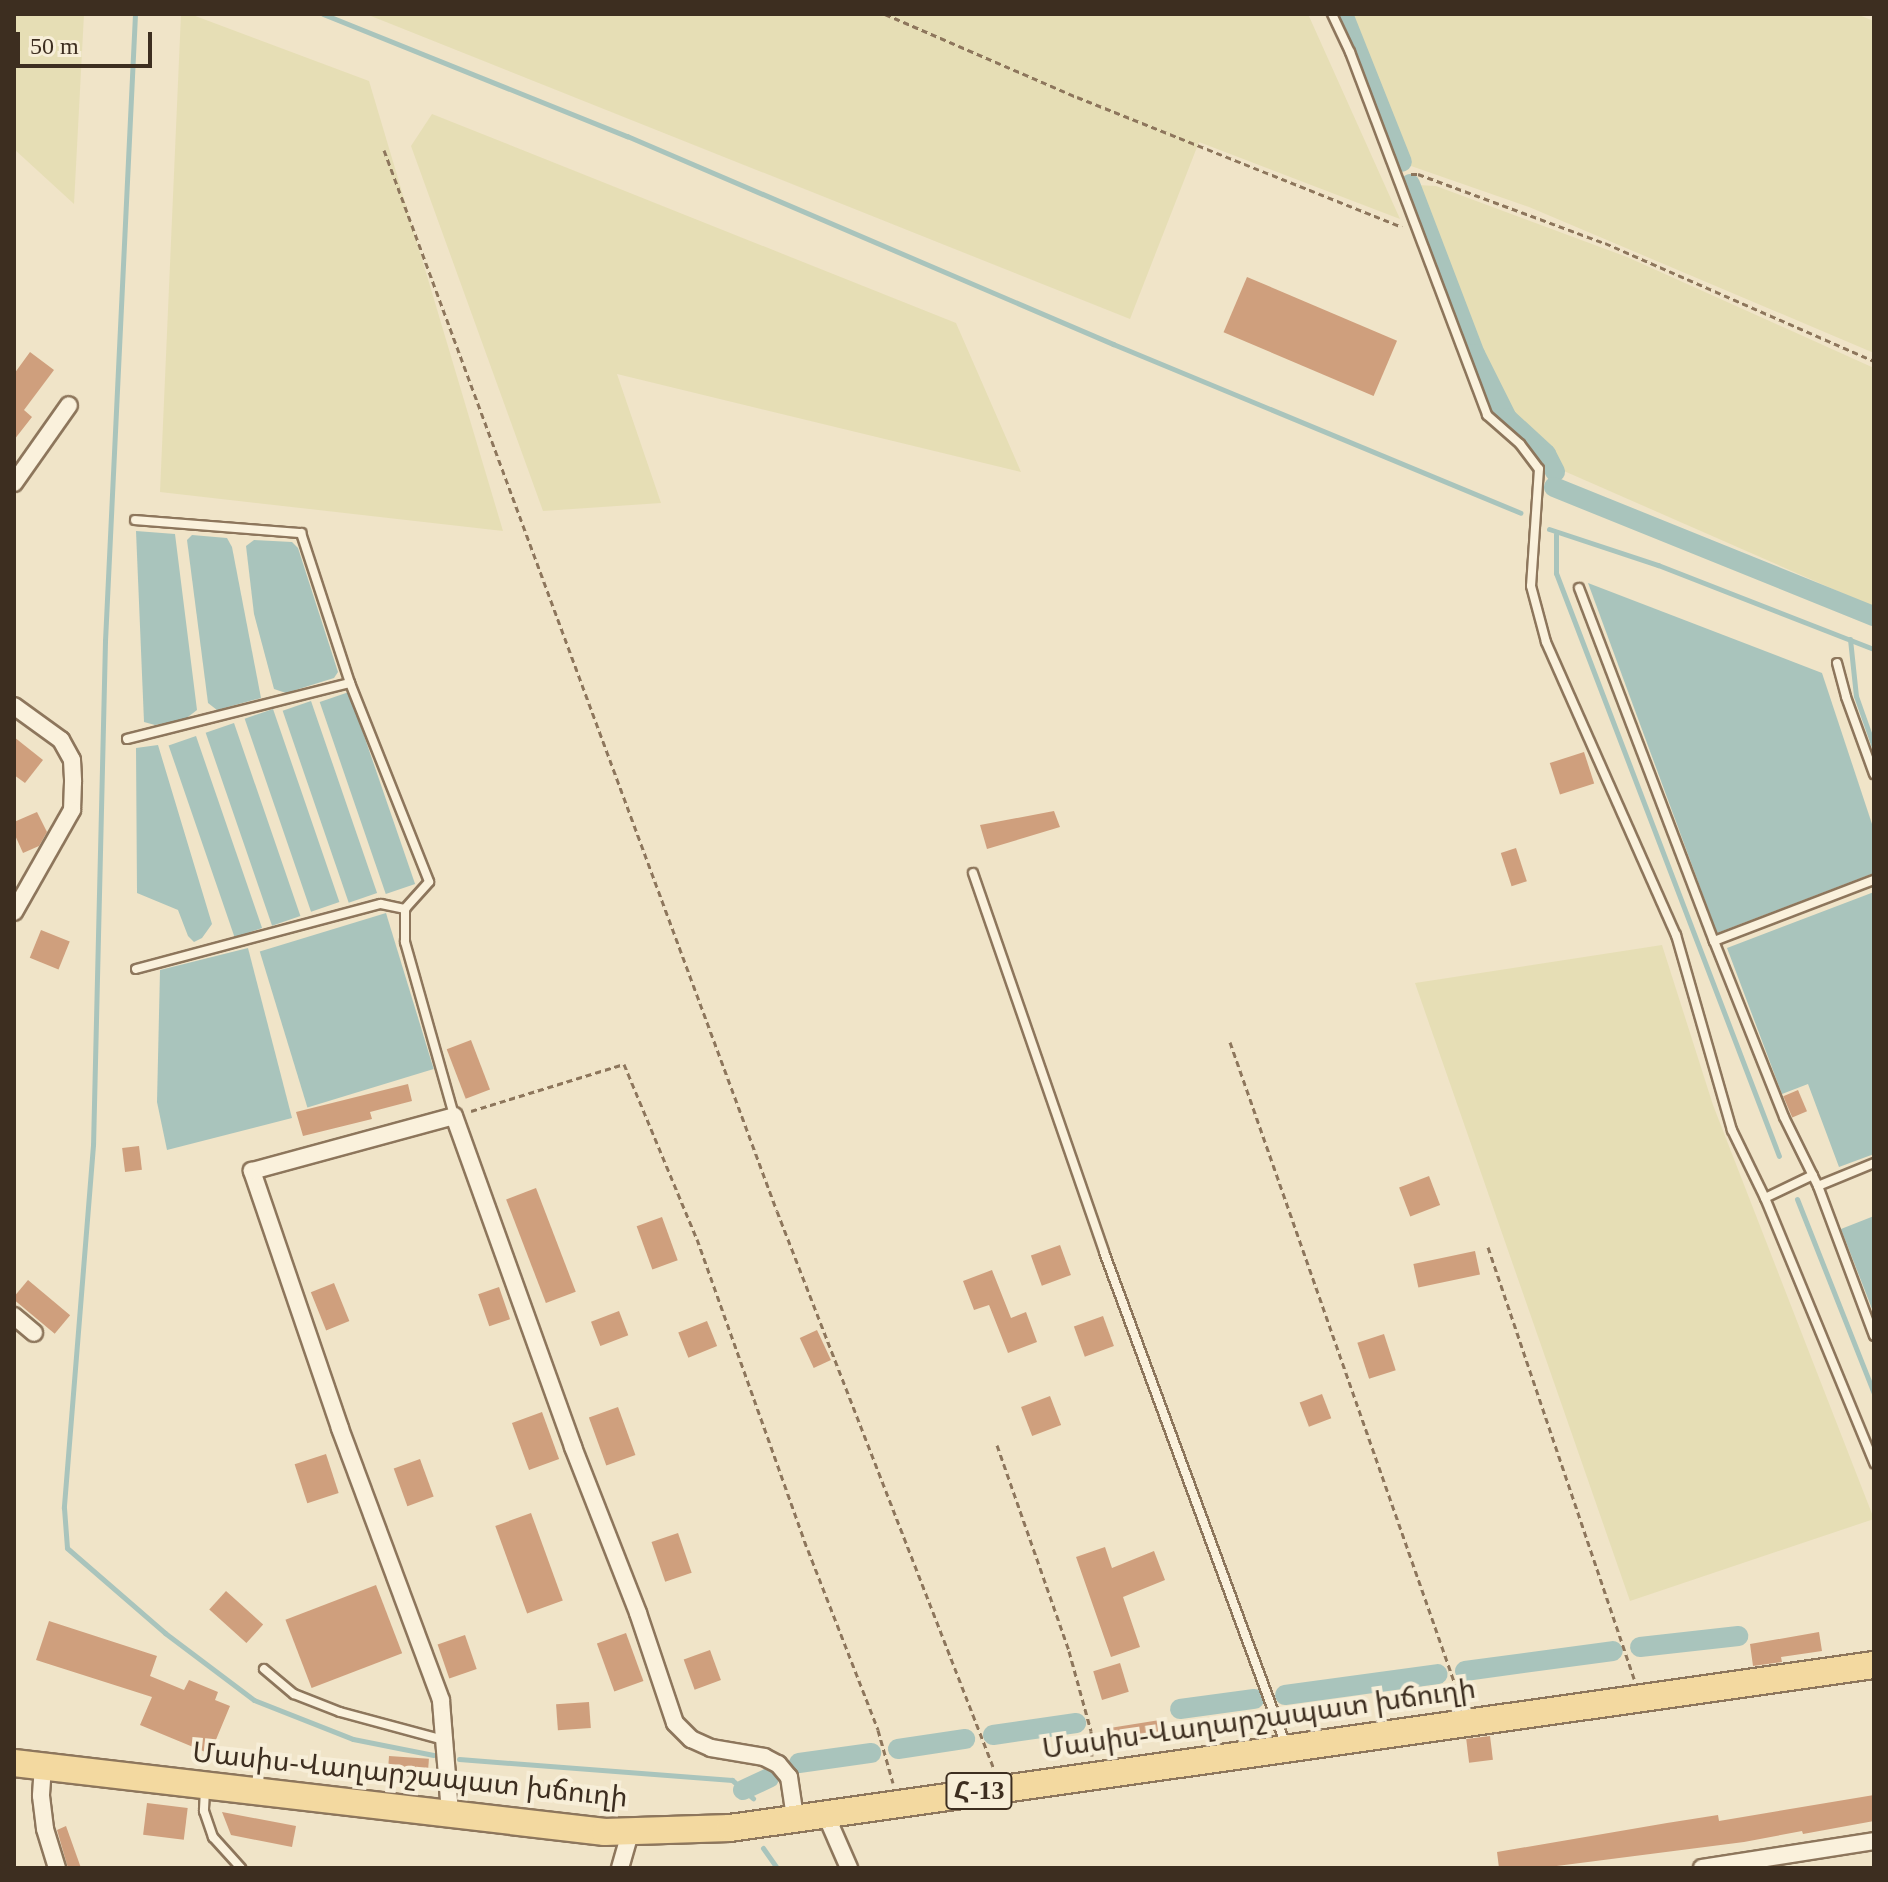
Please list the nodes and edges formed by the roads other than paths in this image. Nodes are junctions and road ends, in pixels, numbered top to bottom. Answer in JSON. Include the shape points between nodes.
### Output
{"nodes":[{"id":1,"x":1332,"y":14,"type":"edge"},
{"id":2,"x":69,"y":405,"type":"dead end"},
{"id":3,"x":14,"y":483,"type":"edge"},
{"id":4,"x":135,"y":520,"type":"dead end"},
{"id":5,"x":1579,"y":588,"type":"dead end"},
{"id":6,"x":1837,"y":663,"type":"dead end"},
{"id":7,"x":350,"y":683,"type":"junction"},
{"id":8,"x":14,"y":706,"type":"edge"},
{"id":9,"x":127,"y":739,"type":"dead end"},
{"id":10,"x":1874,"y":774,"type":"edge"},
{"id":11,"x":973,"y":873,"type":"dead end"},
{"id":12,"x":1874,"y":880,"type":"edge"},
{"id":13,"x":405,"y":909,"type":"junction"},
{"id":14,"x":14,"y":912,"type":"edge"},
{"id":15,"x":1714,"y":941,"type":"junction"},
{"id":16,"x":136,"y":969,"type":"dead end"},
{"id":17,"x":454,"y":1116,"type":"junction"},
{"id":18,"x":1874,"y":1163,"type":"edge"},
{"id":19,"x":1813,"y":1175,"type":"junction"},
{"id":20,"x":1818,"y":1186,"type":"junction"},
{"id":21,"x":1765,"y":1198,"type":"junction"},
{"id":22,"x":14,"y":1316,"type":"edge"},
{"id":23,"x":34,"y":1333,"type":"dead end"},
{"id":24,"x":1874,"y":1336,"type":"edge"},
{"id":25,"x":1874,"y":1463,"type":"edge"},
{"id":26,"x":1874,"y":1665,"type":"edge"},
{"id":27,"x":264,"y":1669,"type":"dead end"},
{"id":28,"x":445,"y":1740,"type":"junction"},
{"id":29,"x":1287,"y":1748,"type":"junction"},
{"id":30,"x":14,"y":1763,"type":"edge"},
{"id":31,"x":43,"y":1766,"type":"junction"},
{"id":32,"x":206,"y":1785,"type":"junction"},
{"id":33,"x":450,"y":1813,"type":"junction"},
{"id":34,"x":825,"y":1813,"type":"junction"},
{"id":35,"x":795,"y":1817,"type":"junction"},
{"id":36,"x":630,"y":1832,"type":"junction"},
{"id":37,"x":1874,"y":1841,"type":"edge"},
{"id":38,"x":57,"y":1868,"type":"edge"},
{"id":39,"x":241,"y":1868,"type":"edge"},
{"id":40,"x":620,"y":1868,"type":"edge"},
{"id":41,"x":849,"y":1868,"type":"edge"},
{"id":42,"x":1702,"y":1868,"type":"edge"}],
"edges":[{"from":1,"to":21,"type":"lane","via":[[1487,415],[1539,469],[1531,586],[1546,642],[1676,935],[1732,1130]]},
{"from":2,"to":3,"type":"street"},
{"from":4,"to":7,"type":"lane","via":[[301,533]]},
{"from":5,"to":15,"type":"lane"},
{"from":6,"to":10,"type":"lane"},
{"from":7,"to":9,"type":"lane"},
{"from":7,"to":13,"type":"lane","via":[[429,882]]},
{"from":8,"to":14,"type":"street","via":[[61,740],[72,760],[73,782],[72,810]]},
{"from":11,"to":29,"type":"lane","via":[[1104,1252]]},
{"from":12,"to":15,"type":"lane"},
{"from":13,"to":16,"type":"lane","via":[[381,904]]},
{"from":13,"to":17,"type":"lane","via":[[405,942]]},
{"from":15,"to":19,"type":"lane","via":[[1784,1117]]},
{"from":17,"to":28,"type":"street","via":[[252,1171],[441,1700]]},
{"from":17,"to":35,"type":"street","via":[[675,1723],[691,1739],[711,1748],[778,1764],[789,1777]]},
{"from":18,"to":20,"type":"lane"},
{"from":19,"to":20,"type":"lane"},
{"from":19,"to":21,"type":"lane"},
{"from":20,"to":24,"type":"lane"},
{"from":21,"to":25,"type":"lane"},
{"from":22,"to":23,"type":"street"},
{"from":26,"to":29,"type":"main road","name":"Մասիս-Վաղարշապատ խճուղի","number":"Հ-13"},
{"from":27,"to":28,"type":"lane","via":[[294,1694]]},
{"from":28,"to":33,"type":"street"},
{"from":29,"to":34,"type":"main road","name":"Մասիս-Վաղարշապատ խճուղի","number":"Հ-13"},
{"from":30,"to":31,"type":"main road","number":"Հ-13"},
{"from":31,"to":32,"type":"main road","name":"Մասիս-Վաղարշապատ խճուղի","number":"Հ-13"},
{"from":31,"to":38,"type":"street","via":[[45,1829]]},
{"from":32,"to":33,"type":"main road","name":"Մասիս-Վաղարշապատ խճուղի","number":"Հ-13"},
{"from":32,"to":39,"type":"lane","via":[[204,1811],[213,1837]]},
{"from":33,"to":36,"type":"main road","name":"Մասիս-Վաղարշապատ խճուղի","number":"Հ-13"},
{"from":34,"to":35,"type":"main road","name":"Մասիս-Վաղարշապատ խճուղի","number":"Հ-13"},
{"from":34,"to":41,"type":"street"},
{"from":35,"to":36,"type":"main road","name":"Մասիս-Վաղարշապատ խճուղի","number":"Հ-13","via":[[730,1828]]},
{"from":36,"to":40,"type":"street"},
{"from":37,"to":42,"type":"street"}]}
